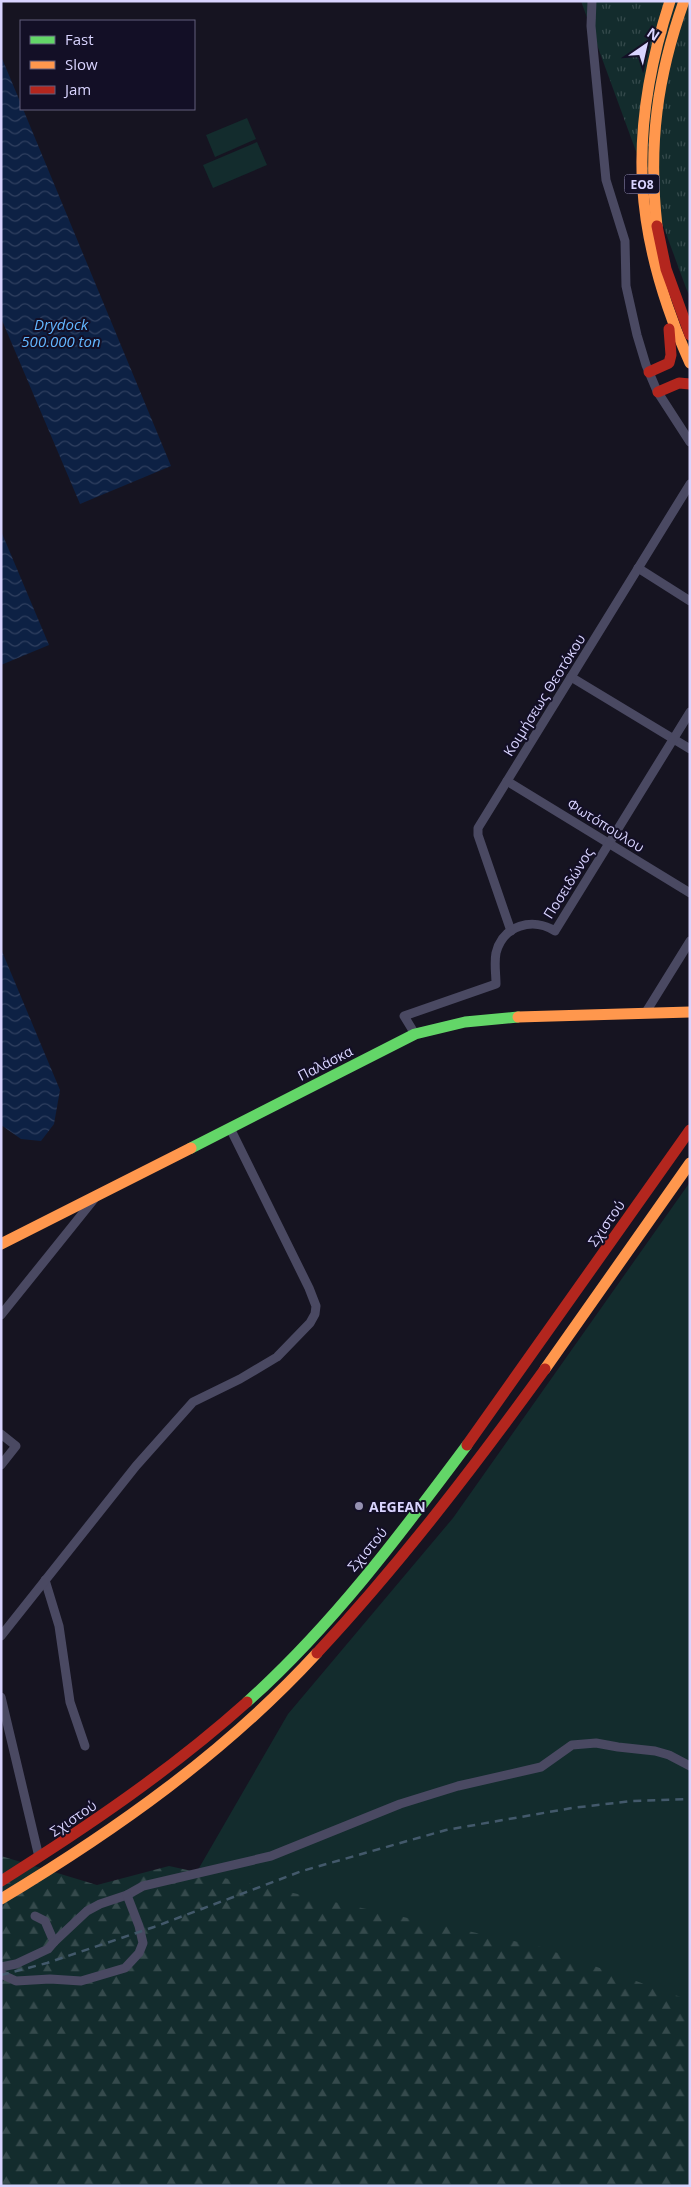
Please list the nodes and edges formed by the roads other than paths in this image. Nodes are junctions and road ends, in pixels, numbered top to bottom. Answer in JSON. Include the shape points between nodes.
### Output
{"nodes":[{"id":1,"x":592,"y":1,"type":"edge"},
{"id":2,"x":670,"y":1,"type":"edge"},
{"id":3,"x":684,"y":1,"type":"edge"},
{"id":4,"x":668,"y":312,"type":"junction"},
{"id":5,"x":690,"y":334,"type":"edge"},
{"id":6,"x":690,"y":363,"type":"edge"},
{"id":7,"x":649,"y":372,"type":"junction"},
{"id":8,"x":690,"y":384,"type":"edge"},
{"id":9,"x":658,"y":392,"type":"junction"},
{"id":10,"x":690,"y":442,"type":"edge"},
{"id":11,"x":690,"y":484,"type":"edge"},
{"id":12,"x":638,"y":568,"type":"junction"},
{"id":13,"x":690,"y":601,"type":"edge"},
{"id":14,"x":571,"y":677,"type":"junction"},
{"id":15,"x":690,"y":712,"type":"edge"},
{"id":16,"x":673,"y":739,"type":"junction"},
{"id":17,"x":690,"y":749,"type":"edge"},
{"id":18,"x":507,"y":781,"type":"junction"},
{"id":19,"x":609,"y":843,"type":"junction"},
{"id":20,"x":690,"y":893,"type":"edge"},
{"id":21,"x":511,"y":931,"type":"junction"},
{"id":22,"x":690,"y":941,"type":"edge"},
{"id":23,"x":646,"y":1012,"type":"junction"},
{"id":24,"x":690,"y":1012,"type":"edge"},
{"id":25,"x":415,"y":1034,"type":"junction"},
{"id":26,"x":230,"y":1128,"type":"junction"},
{"id":27,"x":690,"y":1130,"type":"edge"},
{"id":28,"x":690,"y":1163,"type":"edge"},
{"id":29,"x":97,"y":1196,"type":"junction"},
{"id":30,"x":1,"y":1244,"type":"edge"},
{"id":31,"x":1,"y":1315,"type":"edge"},
{"id":32,"x":1,"y":1434,"type":"edge"},
{"id":33,"x":1,"y":1465,"type":"edge"},
{"id":34,"x":45,"y":1580,"type":"junction"},
{"id":35,"x":1,"y":1636,"type":"edge"},
{"id":36,"x":1,"y":1697,"type":"edge"},
{"id":37,"x":85,"y":1746,"type":"dead end"},
{"id":38,"x":690,"y":1766,"type":"edge"},
{"id":39,"x":39,"y":1858,"type":"junction"},
{"id":40,"x":1,"y":1881,"type":"edge"},
{"id":41,"x":127,"y":1895,"type":"junction"},
{"id":42,"x":1,"y":1899,"type":"edge"},
{"id":43,"x":35,"y":1916,"type":"dead end"},
{"id":44,"x":54,"y":1942,"type":"junction"},
{"id":45,"x":1,"y":1967,"type":"edge"},
{"id":46,"x":1,"y":1974,"type":"edge"}],
"edges":[{"from":1,"to":7,"type":"street","via":[[591,26],[606,180],[625,241],[629,304]]},
{"from":2,"to":4,"type":"main road","number":"ΕΟ8","via":[[648,81],[641,154],[648,234],[659,288]]},
{"from":3,"to":5,"type":"main road","number":"ΕΟ8","via":[[660,84],[654,118],[652,164],[654,206],[664,260]]},
{"from":4,"to":6,"type":"main road","number":"ΕΟ8"},
{"from":4,"to":7,"type":"main road","via":[[671,358],[665,366]]},
{"from":7,"to":9,"type":"street"},
{"from":8,"to":9,"type":"main road","via":[[679,383]]},
{"from":9,"to":10,"type":"street"},
{"from":11,"to":12,"type":"street","name":"Κοιμήσεως Θεοτόκου"},
{"from":12,"to":13,"type":"street"},
{"from":12,"to":14,"type":"street","name":"Κοιμήσεως Θεοτόκου"},
{"from":14,"to":16,"type":"street"},
{"from":14,"to":18,"type":"street","name":"Κοιμήσεως Θεοτόκου"},
{"from":15,"to":16,"type":"street","name":"Ποσειδώνος"},
{"from":16,"to":17,"type":"street"},
{"from":16,"to":19,"type":"street","name":"Ποσειδώνος"},
{"from":18,"to":19,"type":"street","name":"Φωτόπουλου"},
{"from":18,"to":21,"type":"street","name":"Κοιμήσεως Θεοτόκου","via":[[479,826],[478,834]]},
{"from":19,"to":20,"type":"street","name":"Φωτόπουλου"},
{"from":19,"to":21,"type":"street","name":"Ποσειδώνος","via":[[555,931],[532,924]]},
{"from":21,"to":25,"type":"street","via":[[497,950],[496,984],[404,1016]]},
{"from":22,"to":23,"type":"street"},
{"from":23,"to":24,"type":"main road","name":"Παλάσκα"},
{"from":23,"to":25,"type":"main road","name":"Παλάσκα","via":[[471,1020],[452,1022]]},
{"from":25,"to":26,"type":"main road","name":"Παλάσκα"},
{"from":26,"to":29,"type":"main road","name":"Παλάσκα"},
{"from":26,"to":34,"type":"street","via":[[309,1288],[316,1306],[315,1314],[277,1357],[193,1402],[136,1466]]},
{"from":27,"to":39,"type":"main road","name":"Σχιστού","via":[[454,1463],[388,1548],[290,1661],[169,1767]]},
{"from":28,"to":42,"type":"main road","via":[[558,1352],[429,1522],[364,1602],[300,1672],[219,1746],[141,1809],[98,1840]]},
{"from":29,"to":30,"type":"main road","name":"Παλάσκα"},
{"from":29,"to":31,"type":"street"},
{"from":32,"to":33,"type":"street","via":[[16,1446]]},
{"from":34,"to":35,"type":"street"},
{"from":34,"to":37,"type":"street","via":[[59,1626],[70,1702]]},
{"from":36,"to":39,"type":"street"},
{"from":38,"to":41,"type":"street","via":[[655,1750],[596,1743],[572,1745],[541,1767],[458,1786],[351,1822],[287,1850],[163,1880]]},
{"from":39,"to":40,"type":"main road","name":"Σχιστού"},
{"from":41,"to":44,"type":"street","via":[[87,1911]]},
{"from":41,"to":46,"type":"street","via":[[143,1944],[139,1954],[125,1968],[81,1981],[16,1981]]},
{"from":43,"to":44,"type":"street","via":[[45,1921]]},
{"from":44,"to":45,"type":"street","via":[[29,1959]]}]}
